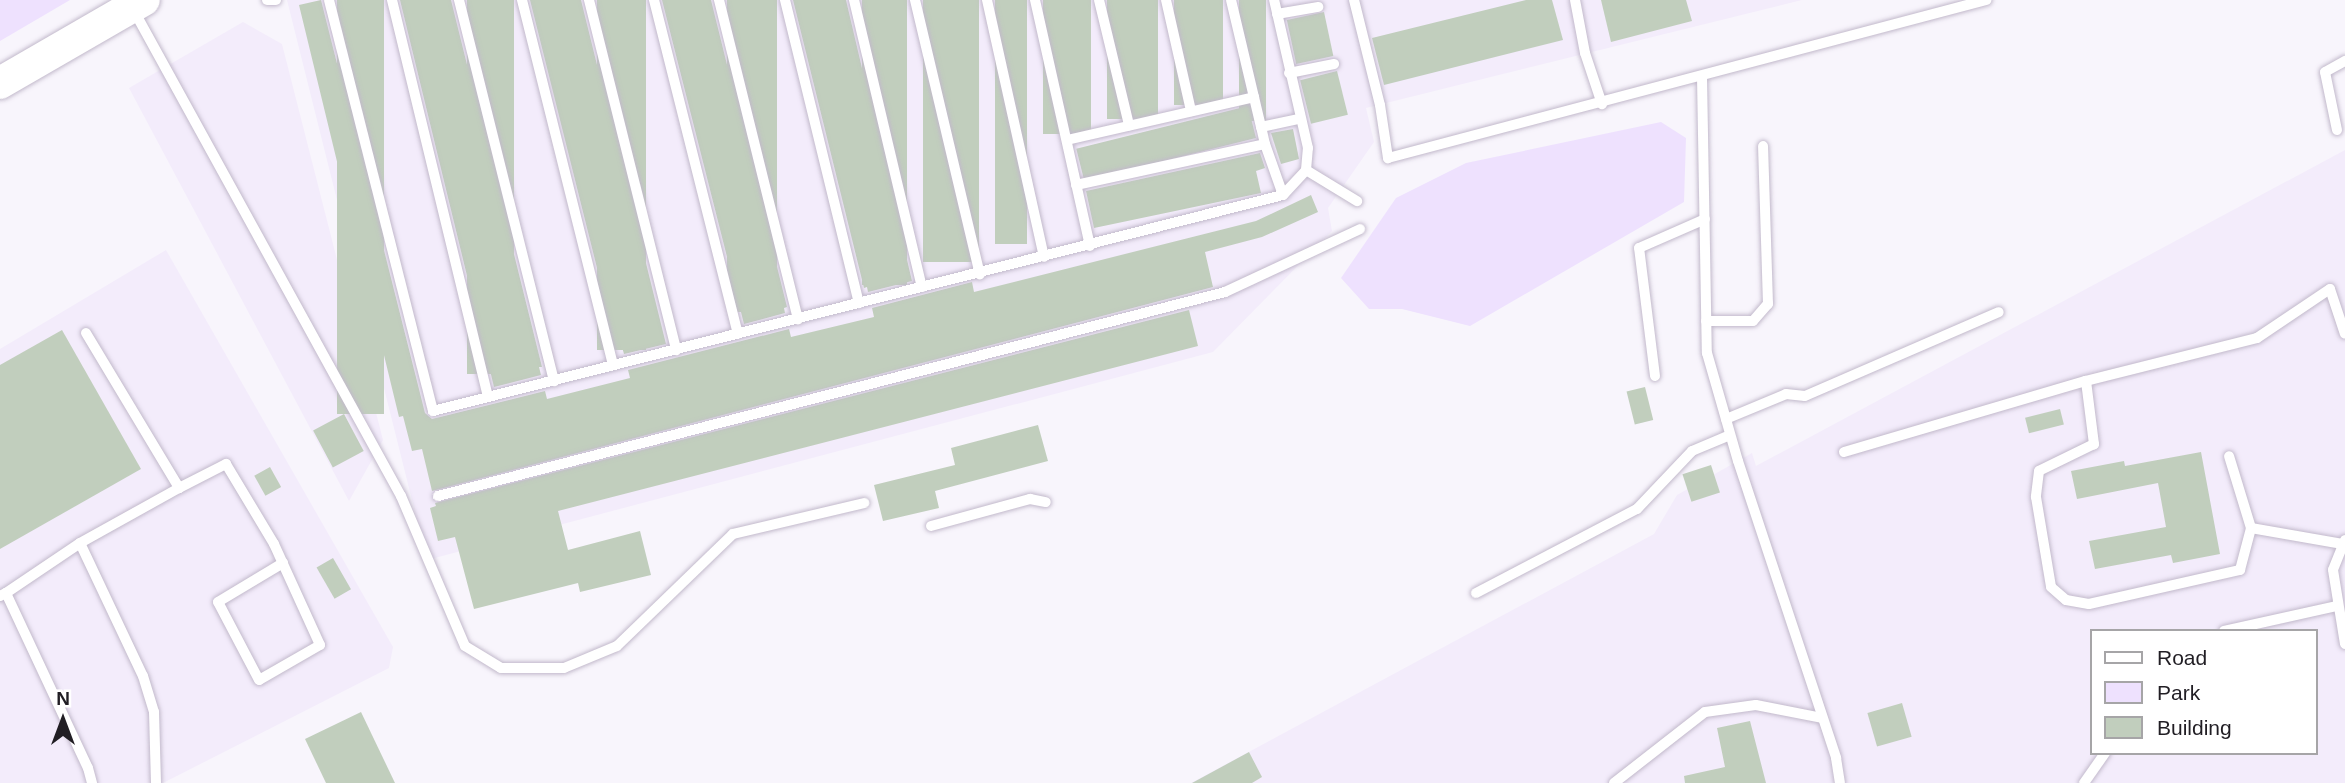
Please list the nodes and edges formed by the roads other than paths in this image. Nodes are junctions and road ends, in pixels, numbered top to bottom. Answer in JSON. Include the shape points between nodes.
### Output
{"nodes":[{"id":1,"x":267,"y":0,"type":"edge"},
{"id":2,"x":276,"y":0,"type":"edge"},
{"id":3,"x":329,"y":0,"type":"edge"},
{"id":4,"x":392,"y":0,"type":"edge"},
{"id":5,"x":459,"y":0,"type":"edge"},
{"id":6,"x":522,"y":0,"type":"edge"},
{"id":7,"x":589,"y":0,"type":"edge"},
{"id":8,"x":654,"y":0,"type":"edge"},
{"id":9,"x":719,"y":0,"type":"edge"},
{"id":10,"x":785,"y":0,"type":"edge"},
{"id":11,"x":854,"y":0,"type":"edge"},
{"id":12,"x":915,"y":0,"type":"edge"},
{"id":13,"x":987,"y":0,"type":"edge"},
{"id":14,"x":1035,"y":0,"type":"edge"},
{"id":15,"x":1099,"y":0,"type":"edge"},
{"id":16,"x":1166,"y":0,"type":"edge"},
{"id":17,"x":1231,"y":0,"type":"edge"},
{"id":18,"x":1273,"y":0,"type":"edge"},
{"id":19,"x":1354,"y":0,"type":"edge"},
{"id":20,"x":1575,"y":0,"type":"edge"},
{"id":21,"x":1986,"y":0,"type":"edge"},
{"id":22,"x":138,"y":3,"type":"edge"},
{"id":23,"x":1318,"y":7,"type":"dead end"},
{"id":24,"x":1277,"y":14,"type":"junction"},
{"id":25,"x":2345,"y":61,"type":"edge"},
{"id":26,"x":1334,"y":65,"type":"dead end"},
{"id":27,"x":1289,"y":73,"type":"junction"},
{"id":28,"x":1702,"y":77,"type":"junction"},
{"id":29,"x":0,"y":83,"type":"edge"},
{"id":30,"x":1254,"y":97,"type":"junction"},
{"id":31,"x":1602,"y":104,"type":"junction"},
{"id":32,"x":1191,"y":111,"type":"junction"},
{"id":33,"x":1300,"y":119,"type":"junction"},
{"id":34,"x":1129,"y":125,"type":"junction"},
{"id":35,"x":1261,"y":127,"type":"junction"},
{"id":36,"x":2337,"y":130,"type":"dead end"},
{"id":37,"x":1067,"y":140,"type":"junction"},
{"id":38,"x":1265,"y":144,"type":"junction"},
{"id":39,"x":1763,"y":146,"type":"dead end"},
{"id":40,"x":1306,"y":170,"type":"junction"},
{"id":41,"x":1076,"y":185,"type":"junction"},
{"id":42,"x":1283,"y":195,"type":"junction"},
{"id":43,"x":1357,"y":201,"type":"dead end"},
{"id":44,"x":1705,"y":219,"type":"junction"},
{"id":45,"x":1360,"y":229,"type":"dead end"},
{"id":46,"x":1090,"y":246,"type":"junction"},
{"id":47,"x":1044,"y":257,"type":"junction"},
{"id":48,"x":980,"y":274,"type":"junction"},
{"id":49,"x":922,"y":287,"type":"junction"},
{"id":50,"x":859,"y":303,"type":"junction"},
{"id":51,"x":1999,"y":313,"type":"dead end"},
{"id":52,"x":798,"y":319,"type":"junction"},
{"id":53,"x":1706,"y":321,"type":"junction"},
{"id":54,"x":86,"y":333,"type":"dead end"},
{"id":55,"x":738,"y":334,"type":"junction"},
{"id":56,"x":2345,"y":334,"type":"edge"},
{"id":57,"x":676,"y":350,"type":"junction"},
{"id":58,"x":613,"y":366,"type":"junction"},
{"id":59,"x":1655,"y":376,"type":"dead end"},
{"id":60,"x":554,"y":381,"type":"junction"},
{"id":61,"x":2086,"y":381,"type":"junction"},
{"id":62,"x":488,"y":397,"type":"junction"},
{"id":63,"x":1726,"y":419,"type":"junction"},
{"id":64,"x":1730,"y":435,"type":"junction"},
{"id":65,"x":1844,"y":452,"type":"dead end"},
{"id":66,"x":2229,"y":456,"type":"dead end"},
{"id":67,"x":179,"y":488,"type":"junction"},
{"id":68,"x":438,"y":496,"type":"dead end"},
{"id":69,"x":1046,"y":502,"type":"dead end"},
{"id":70,"x":864,"y":503,"type":"dead end"},
{"id":71,"x":931,"y":526,"type":"dead end"},
{"id":72,"x":2251,"y":528,"type":"junction"},
{"id":73,"x":2344,"y":542,"type":"edge"},
{"id":74,"x":80,"y":543,"type":"junction"},
{"id":75,"x":283,"y":564,"type":"junction"},
{"id":76,"x":1476,"y":593,"type":"dead end"},
{"id":77,"x":3,"y":594,"type":"edge"},
{"id":78,"x":2337,"y":606,"type":"junction"},
{"id":79,"x":2233,"y":629,"type":"edge"},
{"id":80,"x":2345,"y":644,"type":"edge"},
{"id":81,"x":1822,"y":719,"type":"junction"},
{"id":82,"x":2104,"y":755,"type":"edge"},
{"id":83,"x":92,"y":783,"type":"edge"},
{"id":84,"x":156,"y":783,"type":"edge"},
{"id":85,"x":1614,"y":783,"type":"edge"},
{"id":86,"x":1840,"y":783,"type":"edge"},
{"id":87,"x":2084,"y":783,"type":"edge"}],
"edges":[{"from":1,"to":2,"type":"lane"},
{"from":3,"to":62,"type":"lane","via":[[433,411]]},
{"from":4,"to":62,"type":"lane"},
{"from":5,"to":60,"type":"lane"},
{"from":6,"to":58,"type":"lane"},
{"from":7,"to":57,"type":"lane"},
{"from":8,"to":55,"type":"lane"},
{"from":9,"to":52,"type":"lane"},
{"from":10,"to":50,"type":"lane"},
{"from":11,"to":49,"type":"lane"},
{"from":12,"to":48,"type":"lane"},
{"from":13,"to":47,"type":"lane"},
{"from":14,"to":37,"type":"lane"},
{"from":15,"to":34,"type":"lane"},
{"from":16,"to":32,"type":"lane"},
{"from":17,"to":30,"type":"lane"},
{"from":18,"to":24,"type":"lane"},
{"from":19,"to":31,"type":"lane","via":[[1388,158]]},
{"from":20,"to":31,"type":"lane","via":[[1585,53]]},
{"from":21,"to":28,"type":"lane"},
{"from":22,"to":29,"type":"main road"},
{"from":22,"to":70,"type":"lane","via":[[401,496],[465,646],[501,668],[564,668],[617,646],[733,534]]},
{"from":23,"to":24,"type":"lane"},
{"from":24,"to":27,"type":"lane"},
{"from":25,"to":36,"type":"lane","via":[[2325,72]]},
{"from":26,"to":27,"type":"lane"},
{"from":27,"to":33,"type":"lane"},
{"from":28,"to":31,"type":"lane"},
{"from":28,"to":44,"type":"lane"},
{"from":30,"to":32,"type":"lane"},
{"from":30,"to":35,"type":"lane"},
{"from":32,"to":34,"type":"lane"},
{"from":33,"to":35,"type":"lane"},
{"from":33,"to":40,"type":"lane","via":[[1308,148]]},
{"from":34,"to":37,"type":"lane"},
{"from":35,"to":38,"type":"lane"},
{"from":37,"to":41,"type":"lane"},
{"from":38,"to":41,"type":"lane"},
{"from":38,"to":42,"type":"lane"},
{"from":39,"to":53,"type":"lane","via":[[1768,304],[1753,321]]},
{"from":40,"to":42,"type":"lane"},
{"from":40,"to":43,"type":"lane"},
{"from":41,"to":46,"type":"lane"},
{"from":42,"to":46,"type":"lane"},
{"from":44,"to":53,"type":"lane"},
{"from":44,"to":59,"type":"lane","via":[[1639,248]]},
{"from":45,"to":68,"type":"lane","via":[[1225,292]]},
{"from":46,"to":47,"type":"lane"},
{"from":47,"to":48,"type":"lane"},
{"from":48,"to":49,"type":"lane"},
{"from":49,"to":50,"type":"lane"},
{"from":50,"to":52,"type":"lane"},
{"from":51,"to":63,"type":"lane","via":[[1805,396],[1786,394]]},
{"from":52,"to":55,"type":"lane"},
{"from":53,"to":63,"type":"lane","via":[[1707,353]]},
{"from":54,"to":67,"type":"lane"},
{"from":55,"to":57,"type":"lane"},
{"from":56,"to":61,"type":"lane","via":[[2330,289],[2257,338]]},
{"from":57,"to":58,"type":"lane"},
{"from":58,"to":60,"type":"lane"},
{"from":60,"to":62,"type":"lane"},
{"from":61,"to":65,"type":"lane"},
{"from":61,"to":72,"type":"lane","via":[[2094,444],[2039,471],[2036,497],[2051,587],[2066,600],[2089,604],[2240,569]]},
{"from":63,"to":64,"type":"lane"},
{"from":64,"to":76,"type":"lane","via":[[1692,451],[1637,509]]},
{"from":64,"to":81,"type":"lane"},
{"from":66,"to":72,"type":"lane"},
{"from":67,"to":74,"type":"lane"},
{"from":67,"to":75,"type":"lane","via":[[226,464]]},
{"from":69,"to":71,"type":"lane","via":[[1030,499]]},
{"from":72,"to":73,"type":"lane"},
{"from":73,"to":78,"type":"lane","via":[[2333,570]]},
{"from":74,"to":77,"type":"lane"},
{"from":74,"to":84,"type":"lane","via":[[143,676],[154,712]]},
{"from":75,"to":75,"type":"lane","via":[[320,645],[259,680],[218,602]]},
{"from":77,"to":83,"type":"lane"},
{"from":78,"to":79,"type":"lane"},
{"from":78,"to":80,"type":"lane"},
{"from":81,"to":85,"type":"lane","via":[[1756,705],[1705,712]]},
{"from":81,"to":86,"type":"lane"},
{"from":82,"to":87,"type":"lane"}]}
